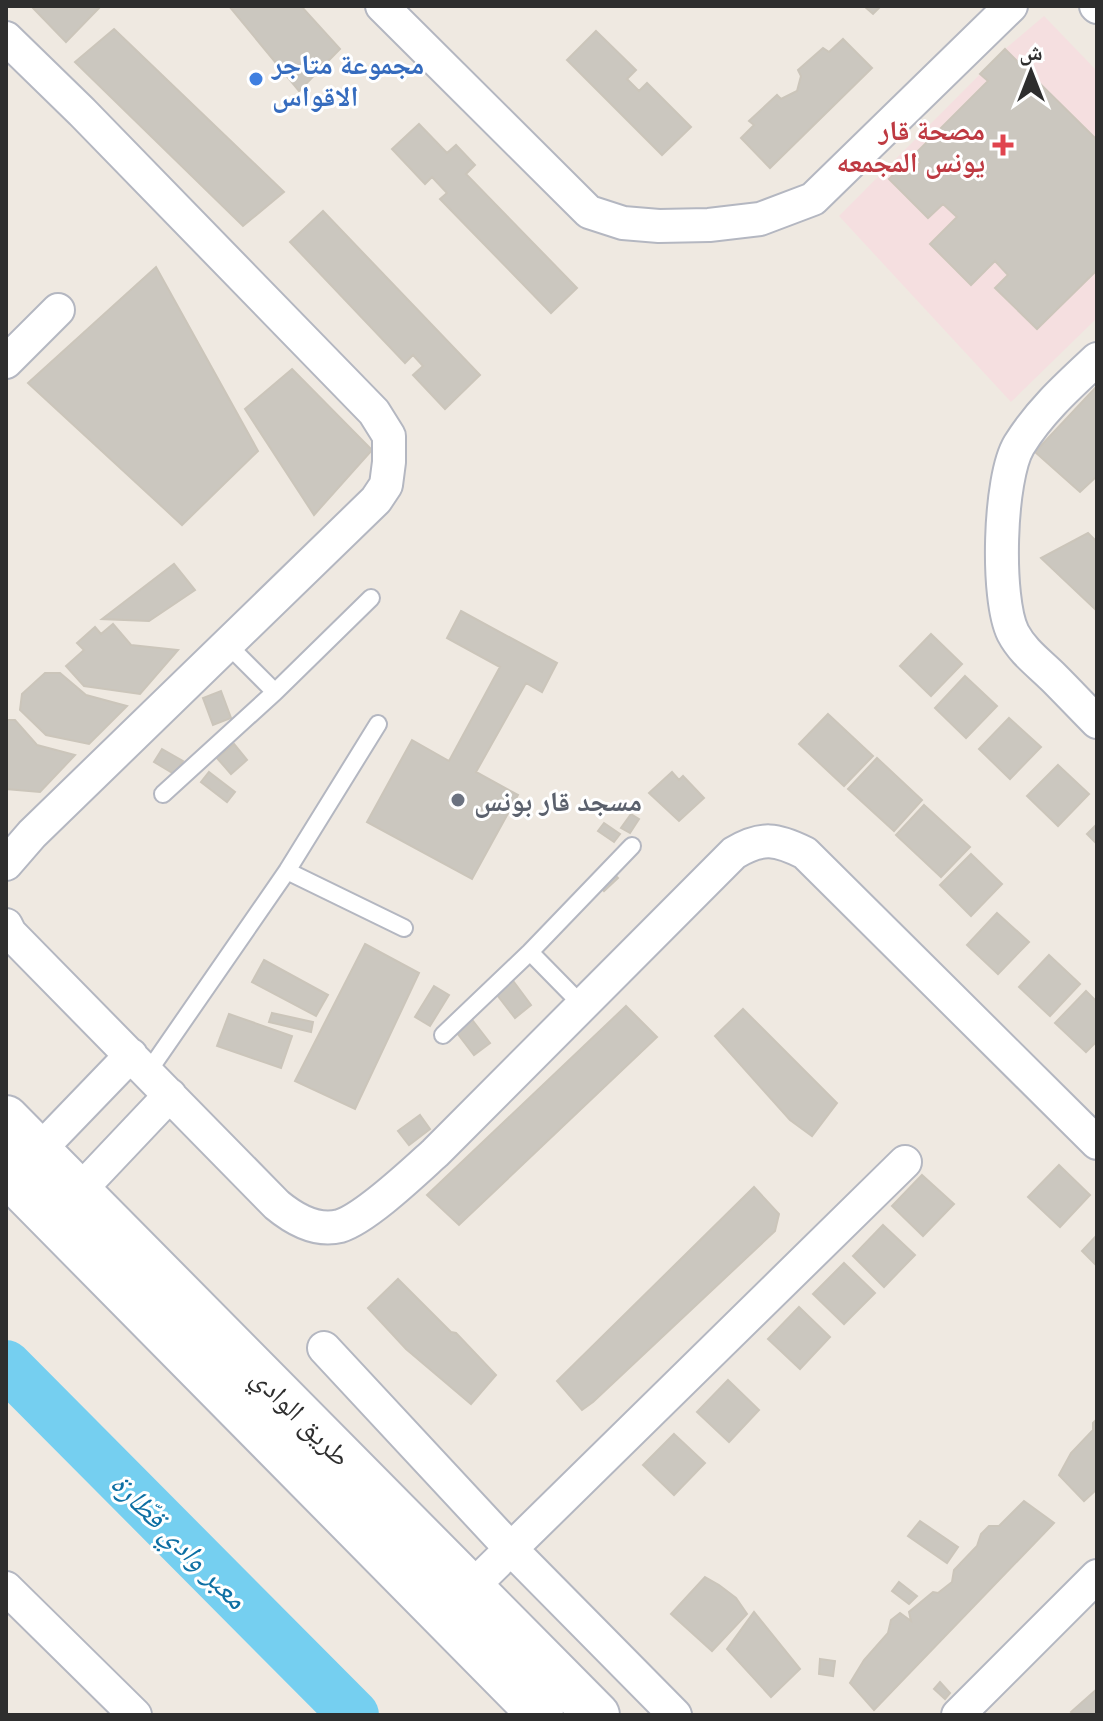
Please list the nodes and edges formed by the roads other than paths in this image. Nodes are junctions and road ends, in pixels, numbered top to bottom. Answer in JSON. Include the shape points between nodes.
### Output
{"nodes":[{"id":1,"x":382,"y":6,"type":"edge"},
{"id":2,"x":1011,"y":6,"type":"edge"},
{"id":3,"x":6,"y":38,"type":"edge"},
{"id":4,"x":58,"y":310,"type":"dead end"},
{"id":5,"x":1097,"y":359,"type":"edge"},
{"id":6,"x":6,"y":362,"type":"edge"},
{"id":7,"x":371,"y":598,"type":"dead end"},
{"id":8,"x":227,"y":644,"type":"junction"},
{"id":9,"x":275,"y":692,"type":"junction"},
{"id":10,"x":1097,"y":722,"type":"edge"},
{"id":11,"x":378,"y":724,"type":"dead end"},
{"id":12,"x":163,"y":794,"type":"dead end"},
{"id":13,"x":632,"y":846,"type":"dead end"},
{"id":14,"x":6,"y":864,"type":"edge"},
{"id":15,"x":287,"y":871,"type":"junction"},
{"id":16,"x":6,"y":925,"type":"edge"},
{"id":17,"x":404,"y":928,"type":"dead end"},
{"id":18,"x":530,"y":952,"type":"junction"},
{"id":19,"x":582,"y":1005,"type":"junction"},
{"id":20,"x":443,"y":1035,"type":"dead end"},
{"id":21,"x":150,"y":1074,"type":"junction"},
{"id":22,"x":6,"y":1118,"type":"edge"},
{"id":23,"x":1097,"y":1143,"type":"edge"},
{"id":24,"x":905,"y":1162,"type":"dead end"},
{"id":25,"x":19,"y":1167,"type":"edge"},
{"id":26,"x":66,"y":1205,"type":"junction"},
{"id":27,"x":324,"y":1348,"type":"dead end"},
{"id":28,"x":511,"y":1549,"type":"junction"},
{"id":29,"x":1097,"y":1576,"type":"edge"},
{"id":30,"x":6,"y":1588,"type":"edge"},
{"id":31,"x":471,"y":1588,"type":"junction"},
{"id":32,"x":135,"y":1715,"type":"edge"},
{"id":33,"x":541,"y":1715,"type":"edge"},
{"id":34,"x":597,"y":1715,"type":"edge"},
{"id":35,"x":675,"y":1715,"type":"edge"},
{"id":36,"x":958,"y":1715,"type":"edge"}],
"edges":[{"from":1,"to":2,"type":"street","via":[[589,212],[623,223],[659,226],[760,219],[813,199]]},
{"from":3,"to":8,"type":"street","via":[[374,412],[389,436],[386,485],[376,500]]},
{"from":4,"to":6,"type":"street"},
{"from":5,"to":10,"type":"street","via":[[1045,409],[1017,448],[1009,474],[1001,566],[1012,630],[1026,652]]},
{"from":7,"to":9,"type":"lane"},
{"from":8,"to":9,"type":"lane"},
{"from":8,"to":14,"type":"street"},
{"from":9,"to":12,"type":"lane"},
{"from":11,"to":15,"type":"lane"},
{"from":13,"to":18,"type":"lane"},
{"from":15,"to":17,"type":"lane"},
{"from":15,"to":21,"type":"lane"},
{"from":16,"to":21,"type":"street"},
{"from":18,"to":19,"type":"lane"},
{"from":18,"to":20,"type":"lane"},
{"from":19,"to":21,"type":"street","via":[[425,1162],[339,1226],[311,1225],[277,1205]]},
{"from":19,"to":23,"type":"street","via":[[734,853],[764,840],[784,842],[805,853]]},
{"from":21,"to":25,"type":"street"},
{"from":21,"to":26,"type":"street"},
{"from":22,"to":25,"type":"main road","name":"طريق الوادي"},
{"from":24,"to":28,"type":"street"},
{"from":25,"to":26,"type":"main road","name":"طريق الوادي"},
{"from":26,"to":31,"type":"main road","name":"طريق الوادي"},
{"from":26,"to":33,"type":"main road","name":"طريق الوادي"},
{"from":27,"to":28,"type":"street"},
{"from":28,"to":31,"type":"street"},
{"from":28,"to":35,"type":"street"},
{"from":29,"to":36,"type":"street"},
{"from":30,"to":32,"type":"street"},
{"from":31,"to":34,"type":"main road","name":"طريق الوادي"}]}
